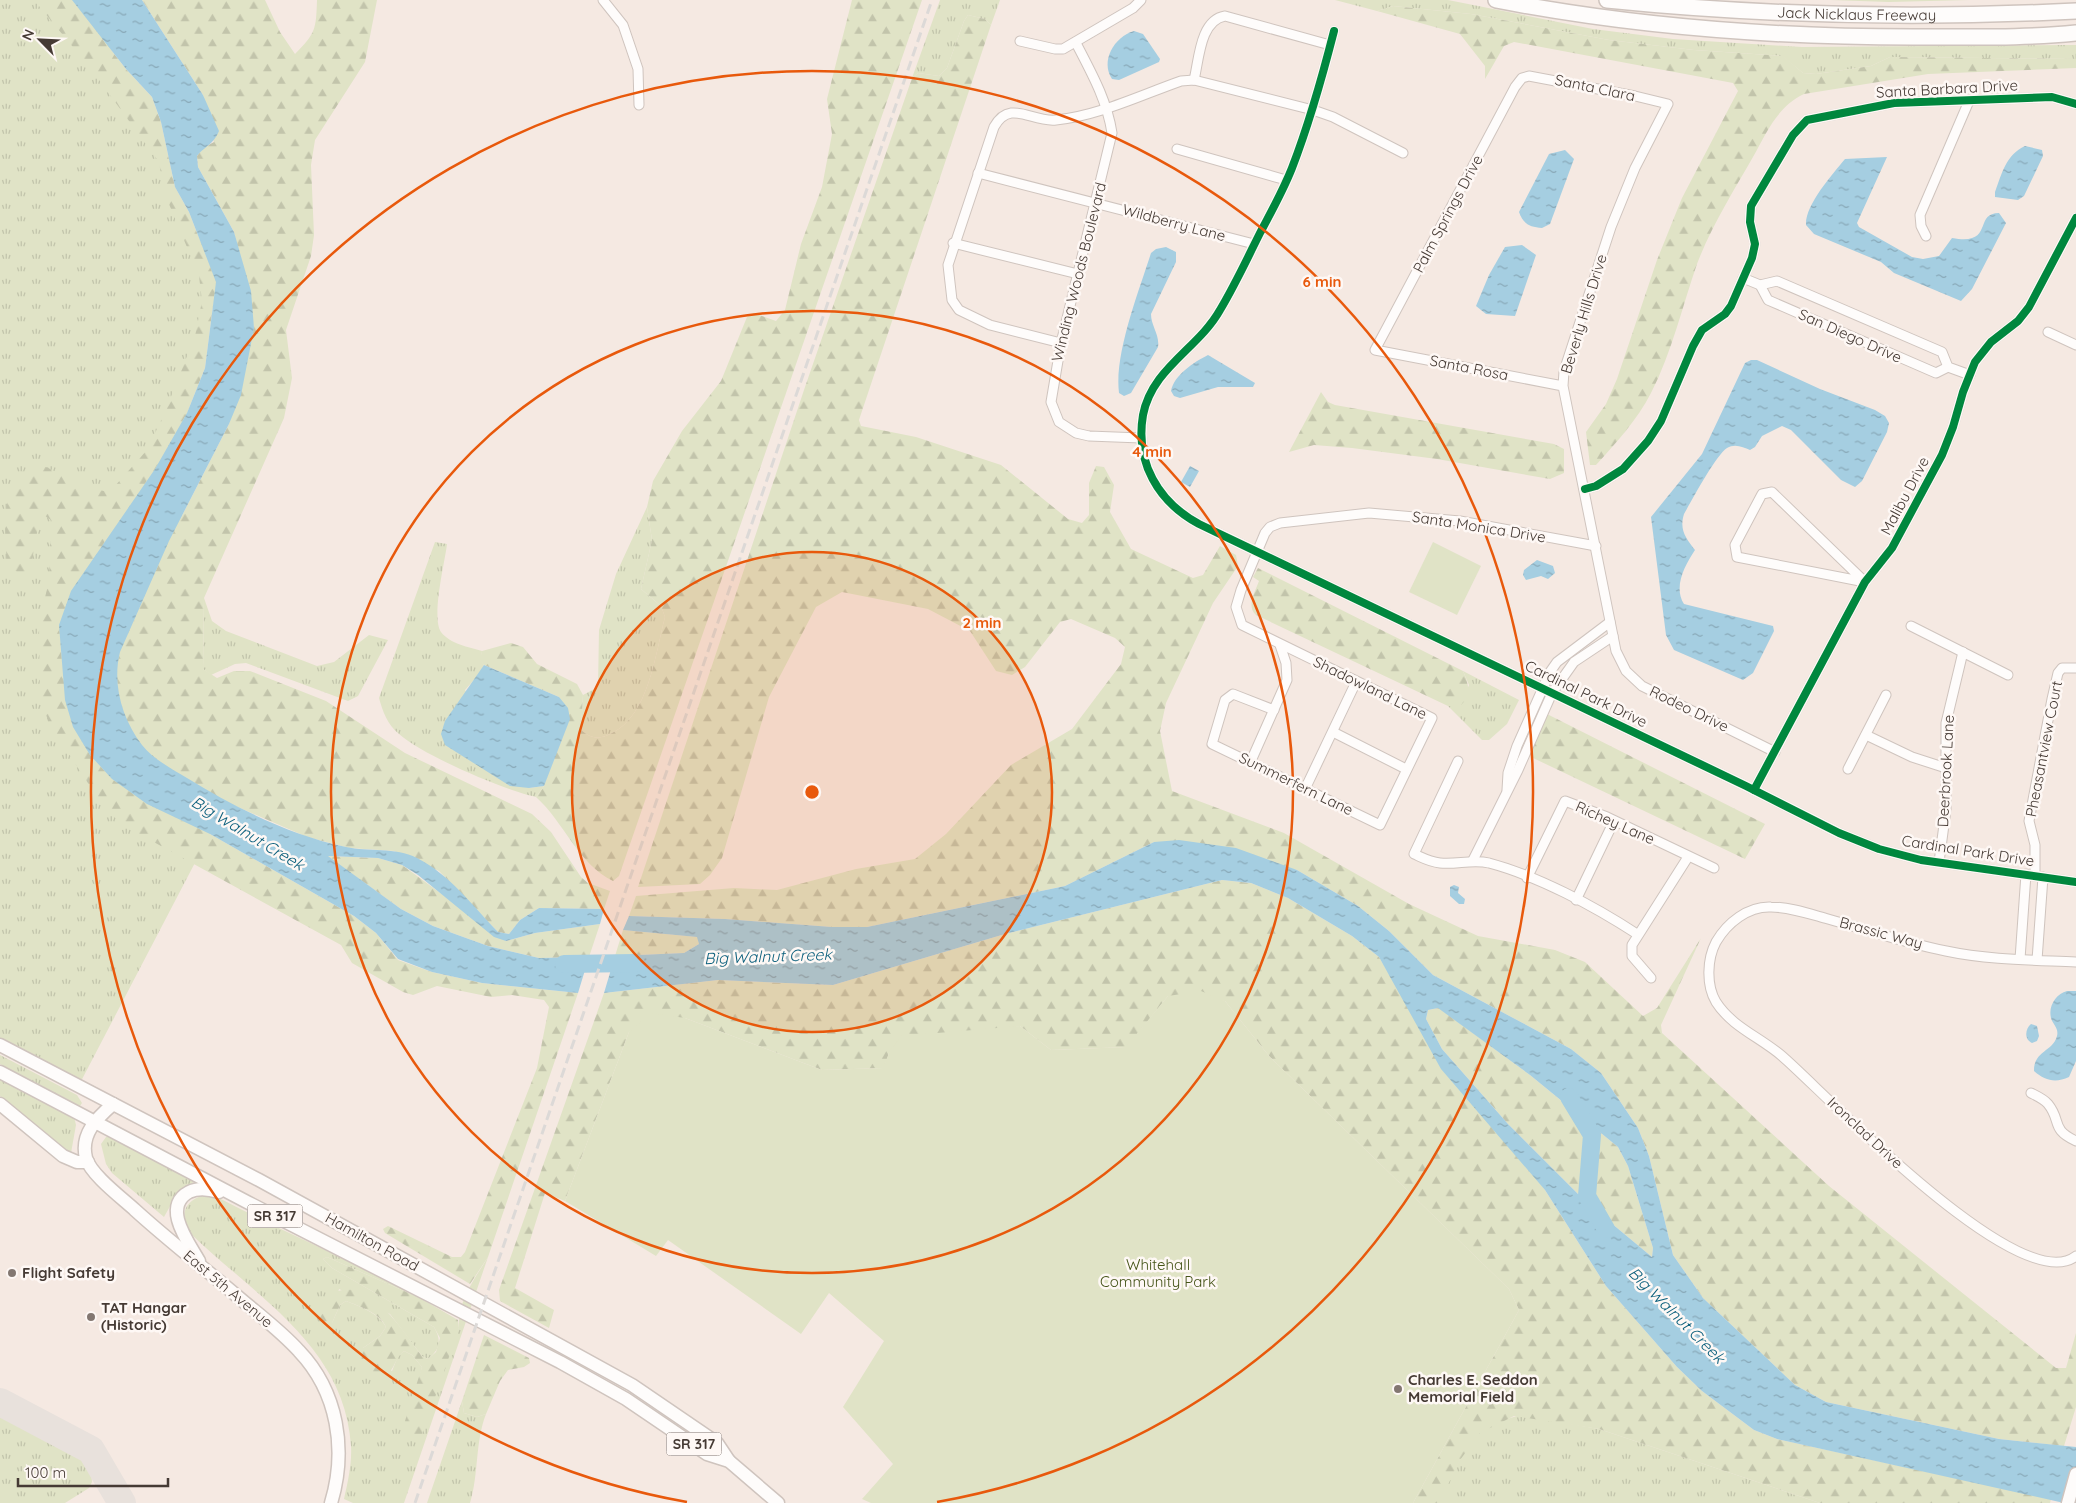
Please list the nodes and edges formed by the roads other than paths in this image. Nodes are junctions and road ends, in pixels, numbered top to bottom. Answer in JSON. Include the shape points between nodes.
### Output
{"nodes":[{"id":1,"x":603,"y":0,"type":"edge"},
{"id":2,"x":1140,"y":0,"type":"edge"},
{"id":3,"x":1496,"y":0,"type":"edge"},
{"id":4,"x":1607,"y":0,"type":"edge"},
{"id":5,"x":2076,"y":11,"type":"edge"},
{"id":6,"x":1334,"y":31,"type":"dead end"},
{"id":7,"x":2076,"y":33,"type":"edge"},
{"id":8,"x":2042,"y":35,"type":"junction"},
{"id":9,"x":2076,"y":39,"type":"edge"},
{"id":10,"x":1020,"y":41,"type":"dead end"},
{"id":11,"x":1076,"y":43,"type":"junction"},
{"id":12,"x":1330,"y":46,"type":"junction"},
{"id":13,"x":1522,"y":78,"type":"joint"},
{"id":14,"x":1194,"y":80,"type":"junction"},
{"id":15,"x":1969,"y":101,"type":"junction"},
{"id":16,"x":1668,"y":104,"type":"joint"},
{"id":17,"x":2076,"y":104,"type":"edge"},
{"id":18,"x":639,"y":105,"type":"dead end"},
{"id":19,"x":1107,"y":107,"type":"junction"},
{"id":20,"x":1313,"y":110,"type":"junction"},
{"id":21,"x":1177,"y":149,"type":"dead end"},
{"id":22,"x":1403,"y":153,"type":"dead end"},
{"id":23,"x":978,"y":173,"type":"junction"},
{"id":24,"x":1286,"y":180,"type":"junction"},
{"id":25,"x":1096,"y":202,"type":"junction"},
{"id":26,"x":2076,"y":218,"type":"edge"},
{"id":27,"x":1926,"y":236,"type":"dead end"},
{"id":28,"x":953,"y":243,"type":"junction"},
{"id":29,"x":1254,"y":244,"type":"junction"},
{"id":30,"x":1078,"y":274,"type":"junction"},
{"id":31,"x":1743,"y":278,"type":"junction"},
{"id":32,"x":1760,"y":285,"type":"junction"},
{"id":33,"x":2048,"y":332,"type":"dead end"},
{"id":34,"x":1061,"y":343,"type":"junction"},
{"id":35,"x":2076,"y":345,"type":"edge"},
{"id":36,"x":1375,"y":350,"type":"joint"},
{"id":37,"x":1948,"y":367,"type":"junction"},
{"id":38,"x":1970,"y":375,"type":"junction"},
{"id":39,"x":1563,"y":386,"type":"junction"},
{"id":40,"x":1141,"y":438,"type":"junction"},
{"id":41,"x":1585,"y":489,"type":"junction"},
{"id":42,"x":1596,"y":546,"type":"junction"},
{"id":43,"x":1256,"y":550,"type":"junction"},
{"id":44,"x":1865,"y":582,"type":"junction"},
{"id":45,"x":1610,"y":622,"type":"junction"},
{"id":46,"x":1912,"y":626,"type":"dead end"},
{"id":47,"x":1613,"y":636,"type":"junction"},
{"id":48,"x":1280,"y":645,"type":"junction"},
{"id":49,"x":1616,"y":650,"type":"joint"},
{"id":50,"x":1964,"y":652,"type":"junction"},
{"id":51,"x":2076,"y":668,"type":"edge"},
{"id":52,"x":2008,"y":675,"type":"dead end"},
{"id":53,"x":1356,"y":682,"type":"junction"},
{"id":54,"x":1542,"y":689,"type":"junction"},
{"id":55,"x":1552,"y":693,"type":"junction"},
{"id":56,"x":1886,"y":695,"type":"dead end"},
{"id":57,"x":1274,"y":710,"type":"junction"},
{"id":58,"x":1333,"y":732,"type":"junction"},
{"id":59,"x":1866,"y":735,"type":"junction"},
{"id":60,"x":1775,"y":752,"type":"junction"},
{"id":61,"x":1251,"y":761,"type":"junction"},
{"id":62,"x":1458,"y":761,"type":"dead end"},
{"id":63,"x":1946,"y":768,"type":"junction"},
{"id":64,"x":1406,"y":769,"type":"junction"},
{"id":65,"x":1848,"y":769,"type":"dead end"},
{"id":66,"x":1306,"y":788,"type":"junction"},
{"id":67,"x":1754,"y":790,"type":"junction"},
{"id":68,"x":1506,"y":794,"type":"junction"},
{"id":69,"x":1614,"y":821,"type":"junction"},
{"id":70,"x":1380,"y":825,"type":"joint"},
{"id":71,"x":1688,"y":857,"type":"junction"},
{"id":72,"x":1473,"y":860,"type":"junction"},
{"id":73,"x":1939,"y":862,"type":"junction"},
{"id":74,"x":1714,"y":868,"type":"dead end"},
{"id":75,"x":2034,"y":875,"type":"junction"},
{"id":76,"x":1527,"y":878,"type":"junction"},
{"id":77,"x":2076,"y":882,"type":"edge"},
{"id":78,"x":1576,"y":900,"type":"junction"},
{"id":79,"x":1637,"y":934,"type":"junction"},
{"id":80,"x":1710,"y":958,"type":"joint"},
{"id":81,"x":2020,"y":959,"type":"junction"},
{"id":82,"x":2037,"y":960,"type":"junction"},
{"id":83,"x":2076,"y":962,"type":"edge"},
{"id":84,"x":1650,"y":978,"type":"dead end"},
{"id":85,"x":0,"y":1045,"type":"edge"},
{"id":86,"x":0,"y":1072,"type":"edge"},
{"id":87,"x":2031,"y":1093,"type":"dead end"},
{"id":88,"x":0,"y":1104,"type":"edge"},
{"id":89,"x":113,"y":1104,"type":"junction"},
{"id":90,"x":94,"y":1121,"type":"junction"},
{"id":91,"x":2076,"y":1141,"type":"edge"},
{"id":92,"x":88,"y":1162,"type":"junction"},
{"id":93,"x":247,"y":1202,"type":"junction"},
{"id":94,"x":2076,"y":1256,"type":"edge"},
{"id":95,"x":203,"y":1267,"type":"junction"},
{"id":96,"x":729,"y":1461,"type":"junction"},
{"id":97,"x":2076,"y":1474,"type":"edge"},
{"id":98,"x":331,"y":1503,"type":"edge"},
{"id":99,"x":778,"y":1503,"type":"edge"},
{"id":100,"x":2068,"y":1503,"type":"edge"}],
"edges":[{"from":1,"to":18,"type":"street","via":[[623,25],[638,69]]},
{"from":2,"to":11,"type":"street","via":[[1133,8]]},
{"from":3,"to":8,"type":"highway","via":[[1630,23],[1772,35]]},
{"from":4,"to":5,"type":"highway","name":"Jack Nicklaus Freeway","via":[[1810,15],[1960,16]]},
{"from":6,"to":12,"type":"street"},
{"from":7,"to":8,"type":"highway"},
{"from":8,"to":9,"type":"highway"},
{"from":10,"to":11,"type":"street","via":[[1055,50]]},
{"from":11,"to":19,"type":"street","name":"Winding Woods Boulevard"},
{"from":12,"to":14,"type":"street","via":[[1219,17],[1208,27]]},
{"from":12,"to":20,"type":"street"},
{"from":13,"to":16,"type":"street","name":"Santa Clara","via":[[1538,76]]},
{"from":13,"to":36,"type":"street","name":"Palm Springs Drive"},
{"from":14,"to":19,"type":"street","via":[[1181,81]]},
{"from":14,"to":20,"type":"street"},
{"from":15,"to":17,"type":"street","name":"Santa Barbara Drive","via":[[2052,97]]},
{"from":15,"to":27,"type":"street","via":[[1920,215]]},
{"from":15,"to":31,"type":"street","name":"Santa Barbara Drive","via":[[1894,103],[1807,120],[1755,196],[1750,214],[1755,244]]},
{"from":16,"to":39,"type":"street","name":"Beverly Hills Drive","via":[[1635,168],[1611,227],[1570,350]]},
{"from":19,"to":23,"type":"street","via":[[1054,121],[1007,114],[994,128]]},
{"from":19,"to":25,"type":"street","name":"Winding Woods Boulevard","via":[[1112,133]]},
{"from":20,"to":22,"type":"street"},
{"from":20,"to":24,"type":"street"},
{"from":21,"to":24,"type":"street"},
{"from":23,"to":25,"type":"street","name":"Wildberry Lane"},
{"from":23,"to":28,"type":"street"},
{"from":24,"to":29,"type":"street"},
{"from":25,"to":29,"type":"street","name":"Wildberry Lane"},
{"from":25,"to":30,"type":"street","name":"Winding Woods Boulevard"},
{"from":26,"to":38,"type":"street","name":"Malibu Drive","via":[[2029,307],[2018,322],[1991,342],[1975,362]]},
{"from":28,"to":30,"type":"street"},
{"from":28,"to":34,"type":"street","via":[[948,265],[952,300],[959,310],[990,325]]},
{"from":29,"to":40,"type":"street","via":[[1211,324],[1156,382],[1147,402]]},
{"from":30,"to":34,"type":"street","name":"Winding Woods Boulevard"},
{"from":31,"to":32,"type":"street","name":"San Diego Drive"},
{"from":31,"to":41,"type":"street","via":[[1725,314],[1702,330],[1697,338],[1661,421],[1648,441],[1623,469]]},
{"from":32,"to":37,"type":"street","name":"San Diego Drive","via":[[1777,281],[1933,348],[1942,352]]},
{"from":32,"to":37,"type":"street","name":"San Diego Drive","via":[[1768,300],[1936,373]]},
{"from":33,"to":35,"type":"street"},
{"from":34,"to":40,"type":"street","name":"Winding Woods Boulevard","via":[[1051,393],[1052,410],[1059,422],[1076,433],[1090,436]]},
{"from":36,"to":39,"type":"street","name":"Santa Rosa"},
{"from":37,"to":38,"type":"street","name":"San Diego Drive"},
{"from":38,"to":44,"type":"street","name":"Malibu Drive","via":[[1942,455],[1892,548]]},
{"from":39,"to":41,"type":"street","name":"Beverly Hills Drive"},
{"from":40,"to":43,"type":"street","name":"Cardinal Park Drive","via":[[1147,469],[1173,506],[1199,524]]},
{"from":41,"to":42,"type":"street","name":"Beverly Hills Drive"},
{"from":42,"to":43,"type":"street","name":"Santa Monica Drive","via":[[1460,521],[1369,513],[1280,523],[1270,527]]},
{"from":42,"to":45,"type":"street","name":"Beverly Hills Drive"},
{"from":43,"to":48,"type":"street","name":"Santa Monica Drive","via":[[1237,601],[1237,614],[1242,625]]},
{"from":43,"to":54,"type":"street","name":"Cardinal Park Drive"},
{"from":44,"to":44,"type":"street","via":[[1737,556],[1735,545],[1762,494],[1772,492]]},
{"from":44,"to":60,"type":"street","name":"Malibu Drive"},
{"from":45,"to":47,"type":"street","name":"Beverly Hills Drive"},
{"from":45,"to":54,"type":"street","via":[[1557,662]]},
{"from":46,"to":50,"type":"street"},
{"from":47,"to":49,"type":"street","name":"Beverly Hills Drive"},
{"from":47,"to":55,"type":"street","via":[[1574,662]]},
{"from":48,"to":53,"type":"street","name":"Shadowland Lane"},
{"from":48,"to":57,"type":"street","via":[[1287,680]]},
{"from":49,"to":60,"type":"street","name":"Rodeo Drive","via":[[1626,671],[1642,686]]},
{"from":50,"to":52,"type":"street"},
{"from":50,"to":63,"type":"street","name":"Deerbrook Lane","via":[[1946,723]]},
{"from":51,"to":75,"type":"street","name":"Pheasantview Court","via":[[2062,668],[2058,673],[2052,699],[2029,821],[2035,845]]},
{"from":53,"to":58,"type":"street"},
{"from":53,"to":64,"type":"street","name":"Shadowland Lane","via":[[1432,718]]},
{"from":54,"to":55,"type":"street","name":"Cardinal Park Drive"},
{"from":54,"to":68,"type":"street","via":[[1508,772]]},
{"from":55,"to":67,"type":"street","name":"Cardinal Park Drive"},
{"from":55,"to":68,"type":"street"},
{"from":56,"to":59,"type":"street"},
{"from":57,"to":61,"type":"street"},
{"from":57,"to":61,"type":"street","name":"Summerfern Lane","via":[[1233,694],[1222,708],[1212,744]]},
{"from":58,"to":64,"type":"street"},
{"from":58,"to":66,"type":"street"},
{"from":59,"to":63,"type":"street","via":[[1912,757]]},
{"from":59,"to":65,"type":"street"},
{"from":60,"to":67,"type":"street","name":"Malibu Drive"},
{"from":61,"to":66,"type":"street","name":"Summerfern Lane"},
{"from":62,"to":72,"type":"street","via":[[1414,854],[1440,863]]},
{"from":63,"to":73,"type":"street","name":"Deerbrook Lane","via":[[1946,810]]},
{"from":64,"to":70,"type":"street","name":"Shadowland Lane"},
{"from":66,"to":70,"type":"street","name":"Summerfern Lane"},
{"from":67,"to":73,"type":"street","name":"Cardinal Park Drive","via":[[1839,833],[1880,849]]},
{"from":68,"to":72,"type":"street"},
{"from":69,"to":71,"type":"street","name":"Richey Lane"},
{"from":69,"to":76,"type":"street","name":"Richey Lane","via":[[1565,801]]},
{"from":69,"to":78,"type":"street"},
{"from":71,"to":74,"type":"street","name":"Richey Lane"},
{"from":71,"to":79,"type":"street"},
{"from":72,"to":76,"type":"street"},
{"from":73,"to":75,"type":"street","name":"Cardinal Park Drive"},
{"from":75,"to":77,"type":"street","name":"Cardinal Park Drive"},
{"from":75,"to":81,"type":"street"},
{"from":75,"to":82,"type":"street"},
{"from":76,"to":78,"type":"street"},
{"from":78,"to":79,"type":"street"},
{"from":79,"to":84,"type":"street","via":[[1630,951]]},
{"from":80,"to":81,"type":"street","name":"Brassic Way","via":[[1726,928],[1737,918],[1770,906],[1946,951]]},
{"from":80,"to":94,"type":"street","name":"Ironclad Drive","via":[[1714,1000],[1726,1018],[1781,1055],[1946,1206],[2024,1255],[2047,1263],[2067,1263]]},
{"from":81,"to":82,"type":"street","name":"Brassic Way"},
{"from":82,"to":83,"type":"street","name":"Brassic Way"},
{"from":85,"to":89,"type":"main road","name":"Hamilton Road","number":"SR 317"},
{"from":86,"to":90,"type":"main road","name":"Hamilton Road","number":"SR 317"},
{"from":87,"to":91,"type":"street","via":[[2047,1103],[2057,1128]]},
{"from":88,"to":92,"type":"main road","via":[[63,1156],[77,1162]]},
{"from":89,"to":90,"type":"main road"},
{"from":89,"to":96,"type":"main road","name":"Hamilton Road","number":"SR 317","via":[[276,1189],[632,1385],[717,1443]]},
{"from":90,"to":92,"type":"main road","via":[[85,1143]]},
{"from":90,"to":93,"type":"main road","name":"Hamilton Road","number":"SR 317"},
{"from":92,"to":95,"type":"main road","name":"East 5th Avenue","via":[[128,1204]]},
{"from":93,"to":95,"type":"main road","via":[[207,1189],[192,1190],[181,1199],[176,1212],[179,1223]]},
{"from":93,"to":96,"type":"main road","name":"Hamilton Road","number":"SR 317","via":[[560,1362],[626,1400],[707,1454]]},
{"from":95,"to":98,"type":"main road","name":"East 5th Avenue","via":[[299,1350],[320,1380],[333,1410],[339,1441],[338,1474]]},
{"from":96,"to":99,"type":"main road","name":"Hamilton Road","number":"SR 317"},
{"from":97,"to":100,"type":"main road"}]}
